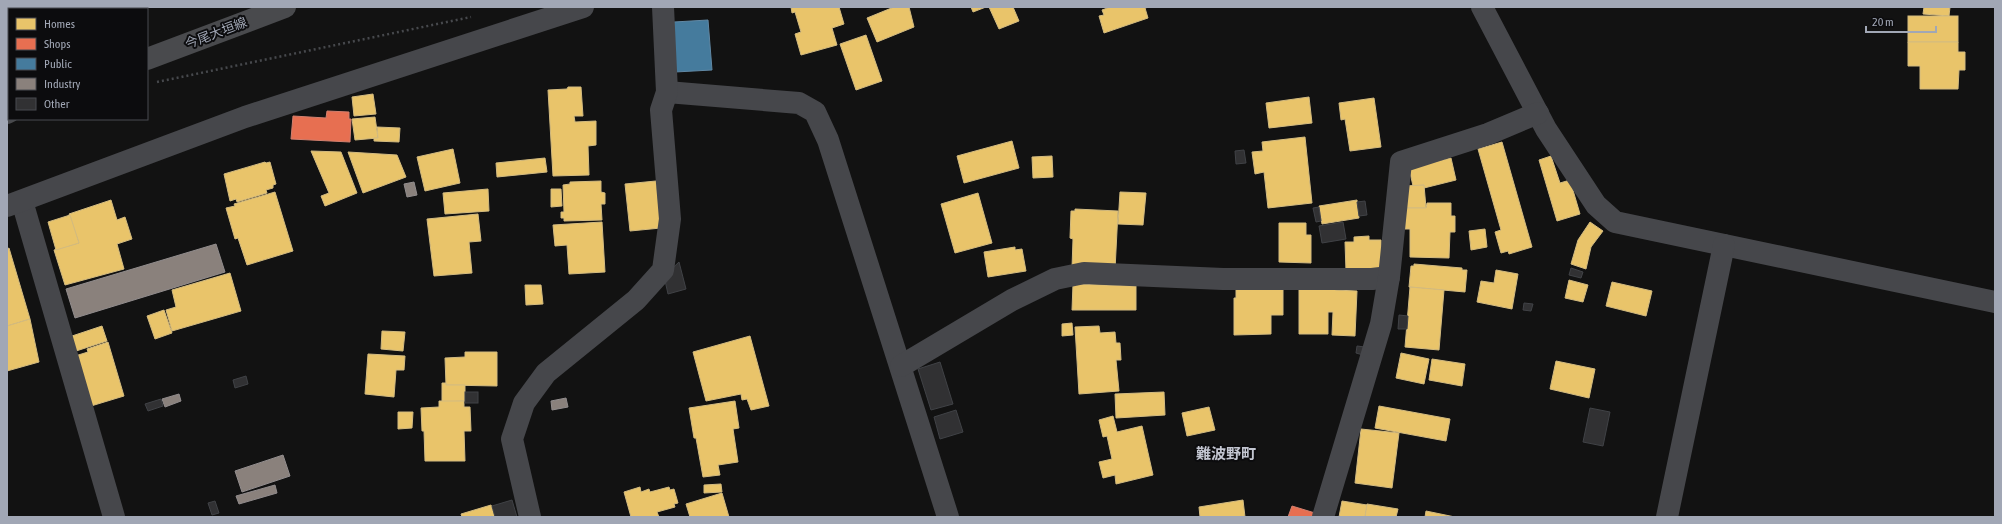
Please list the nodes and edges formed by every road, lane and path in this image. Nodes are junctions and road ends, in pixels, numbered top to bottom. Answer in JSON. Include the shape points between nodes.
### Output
{"nodes":[{"id":1,"x":285,"y":7,"type":"edge"},
{"id":2,"x":583,"y":7,"type":"edge"},
{"id":3,"x":663,"y":7,"type":"edge"},
{"id":4,"x":1482,"y":7,"type":"edge"},
{"id":5,"x":473,"y":17,"type":"dead end"},
{"id":6,"x":148,"y":59,"type":"edge"},
{"id":7,"x":155,"y":82,"type":"dead end"},
{"id":8,"x":667,"y":92,"type":"junction"},
{"id":9,"x":1538,"y":113,"type":"junction"},
{"id":10,"x":15,"y":204,"type":"edge"},
{"id":11,"x":1724,"y":245,"type":"junction"},
{"id":12,"x":1390,"y":276,"type":"junction"},
{"id":13,"x":1995,"y":302,"type":"edge"},
{"id":14,"x":901,"y":366,"type":"junction"},
{"id":15,"x":114,"y":517,"type":"edge"},
{"id":16,"x":530,"y":517,"type":"edge"},
{"id":17,"x":948,"y":517,"type":"edge"},
{"id":18,"x":1323,"y":517,"type":"edge"},
{"id":19,"x":1667,"y":517,"type":"edge"}],
"edges":[{"from":1,"to":6,"type":"main road","name":"今尾大垣線"},
{"from":2,"to":10,"type":"street","via":[[245,117]]},
{"from":3,"to":8,"type":"street"},
{"from":4,"to":9,"type":"street"},
{"from":5,"to":7,"type":"path"},
{"from":8,"to":14,"type":"street","via":[[799,103],[814,112],[828,140]]},
{"from":8,"to":16,"type":"street","via":[[661,110],[670,219],[663,270],[636,300],[546,372],[524,403],[512,439]]},
{"from":9,"to":11,"type":"street","via":[[1596,205],[1615,222]]},
{"from":9,"to":12,"type":"street","via":[[1488,134],[1401,162]]},
{"from":10,"to":15,"type":"street"},
{"from":11,"to":13,"type":"street"},
{"from":11,"to":19,"type":"street"},
{"from":12,"to":14,"type":"street","via":[[1372,279],[1223,279],[1084,273],[1055,279],[1012,300]]},
{"from":12,"to":18,"type":"street","via":[[1381,324]]},
{"from":14,"to":17,"type":"street"}]}
